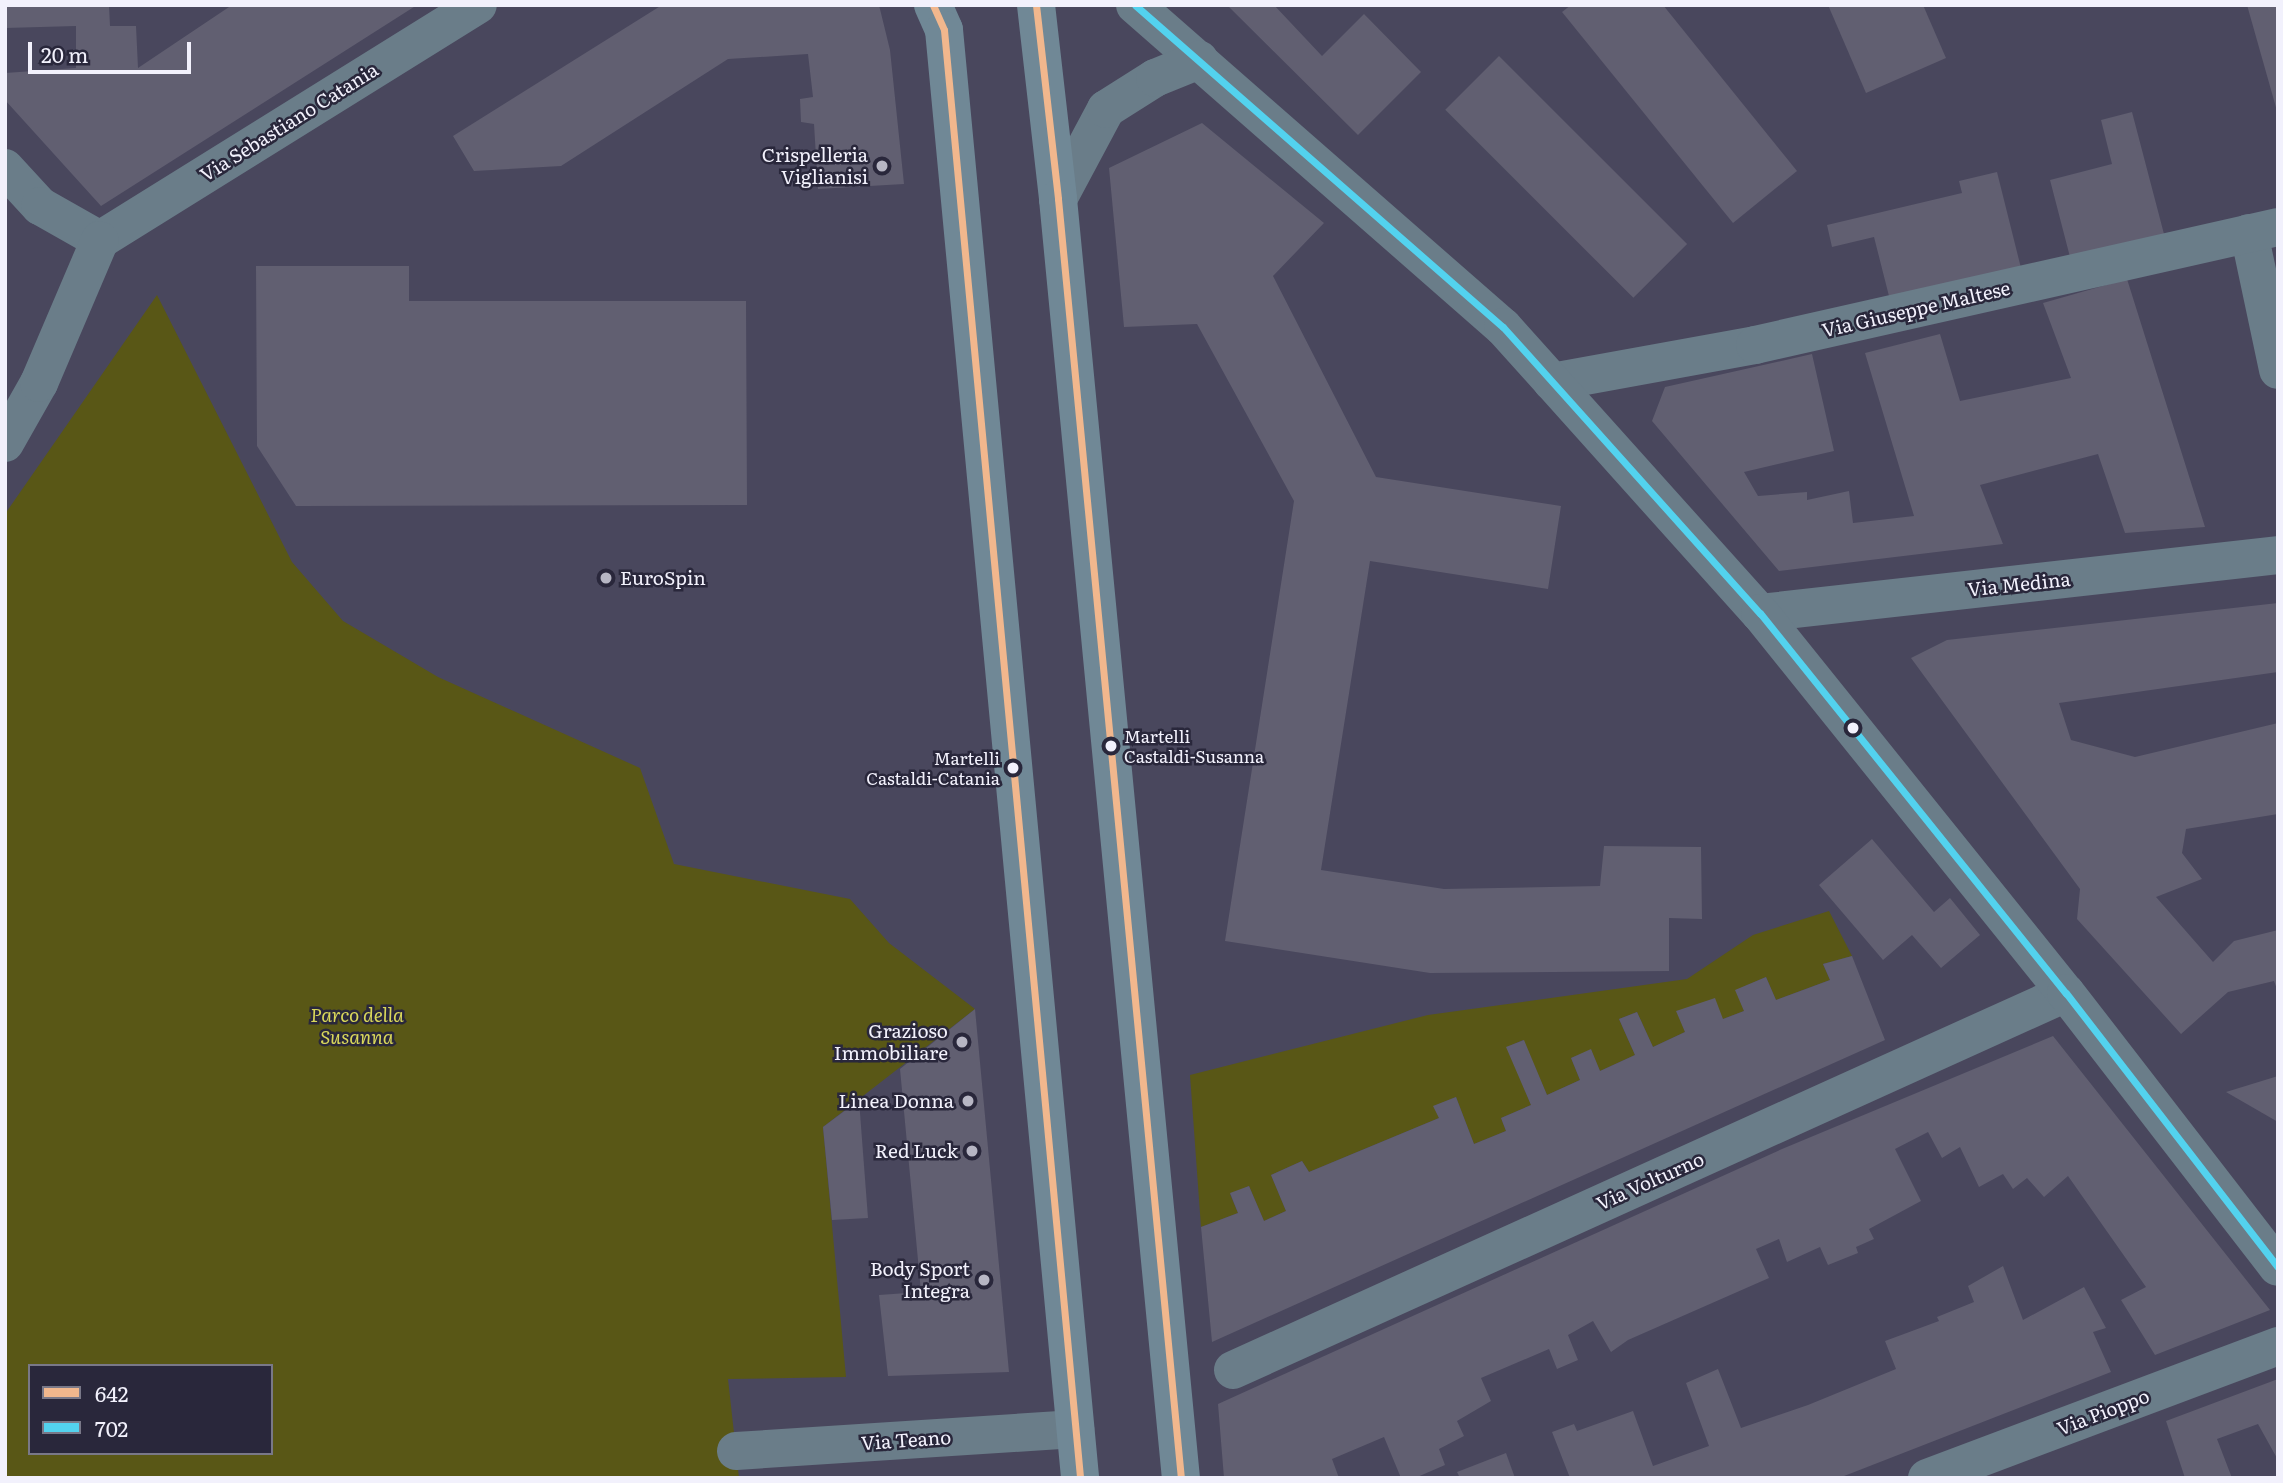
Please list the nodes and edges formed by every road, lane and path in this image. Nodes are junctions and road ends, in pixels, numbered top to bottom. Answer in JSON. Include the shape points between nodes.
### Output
{"nodes":[{"id":1,"x":478,"y":5,"type":"edge"},
{"id":2,"x":933,"y":5,"type":"edge"},
{"id":3,"x":1036,"y":5,"type":"edge"},
{"id":4,"x":1135,"y":5,"type":"edge"},
{"id":5,"x":1199,"y":60,"type":"junction"},
{"id":6,"x":5,"y":168,"type":"edge"},
{"id":7,"x":1058,"y":199,"type":"junction"},
{"id":8,"x":23,"y":209,"type":"edge"},
{"id":9,"x":2263,"y":230,"type":"edge"},
{"id":10,"x":100,"y":240,"type":"junction"},
{"id":11,"x":2278,"y":370,"type":"edge"},
{"id":12,"x":1552,"y":382,"type":"junction"},
{"id":13,"x":5,"y":443,"type":"edge"},
{"id":14,"x":2278,"y":555,"type":"edge"},
{"id":15,"x":1760,"y":613,"type":"junction"},
{"id":16,"x":2066,"y":993,"type":"junction"},
{"id":17,"x":2278,"y":1267,"type":"edge"},
{"id":18,"x":2278,"y":1346,"type":"edge"},
{"id":19,"x":1233,"y":1370,"type":"dead end"},
{"id":20,"x":1075,"y":1429,"type":"junction"},
{"id":21,"x":736,"y":1451,"type":"dead end"},
{"id":22,"x":1080,"y":1478,"type":"edge"},
{"id":23,"x":1181,"y":1478,"type":"edge"},
{"id":24,"x":1927,"y":1478,"type":"edge"}],
"edges":[{"from":1,"to":10,"type":"street","name":"Via Sebastiano Catania"},
{"from":2,"to":20,"type":"main road","via":[[944,30]]},
{"from":3,"to":7,"type":"main road"},
{"from":4,"to":5,"type":"street"},
{"from":5,"to":7,"type":"street","via":[[1155,78],[1106,109]]},
{"from":5,"to":12,"type":"street","via":[[1503,327]]},
{"from":6,"to":8,"type":"street"},
{"from":7,"to":23,"type":"main road"},
{"from":8,"to":10,"type":"street"},
{"from":9,"to":11,"type":"street"},
{"from":9,"to":12,"type":"street","name":"Via Giuseppe Maltese","via":[[1755,345]]},
{"from":10,"to":13,"type":"street","via":[[39,383]]},
{"from":12,"to":15,"type":"street"},
{"from":14,"to":15,"type":"street","name":"Via Medina"},
{"from":15,"to":16,"type":"street"},
{"from":16,"to":17,"type":"street"},
{"from":16,"to":19,"type":"street","name":"Via Volturno"},
{"from":18,"to":24,"type":"street","name":"Via Pioppo"},
{"from":20,"to":21,"type":"street","name":"Via Teano"},
{"from":20,"to":22,"type":"main road"}]}
